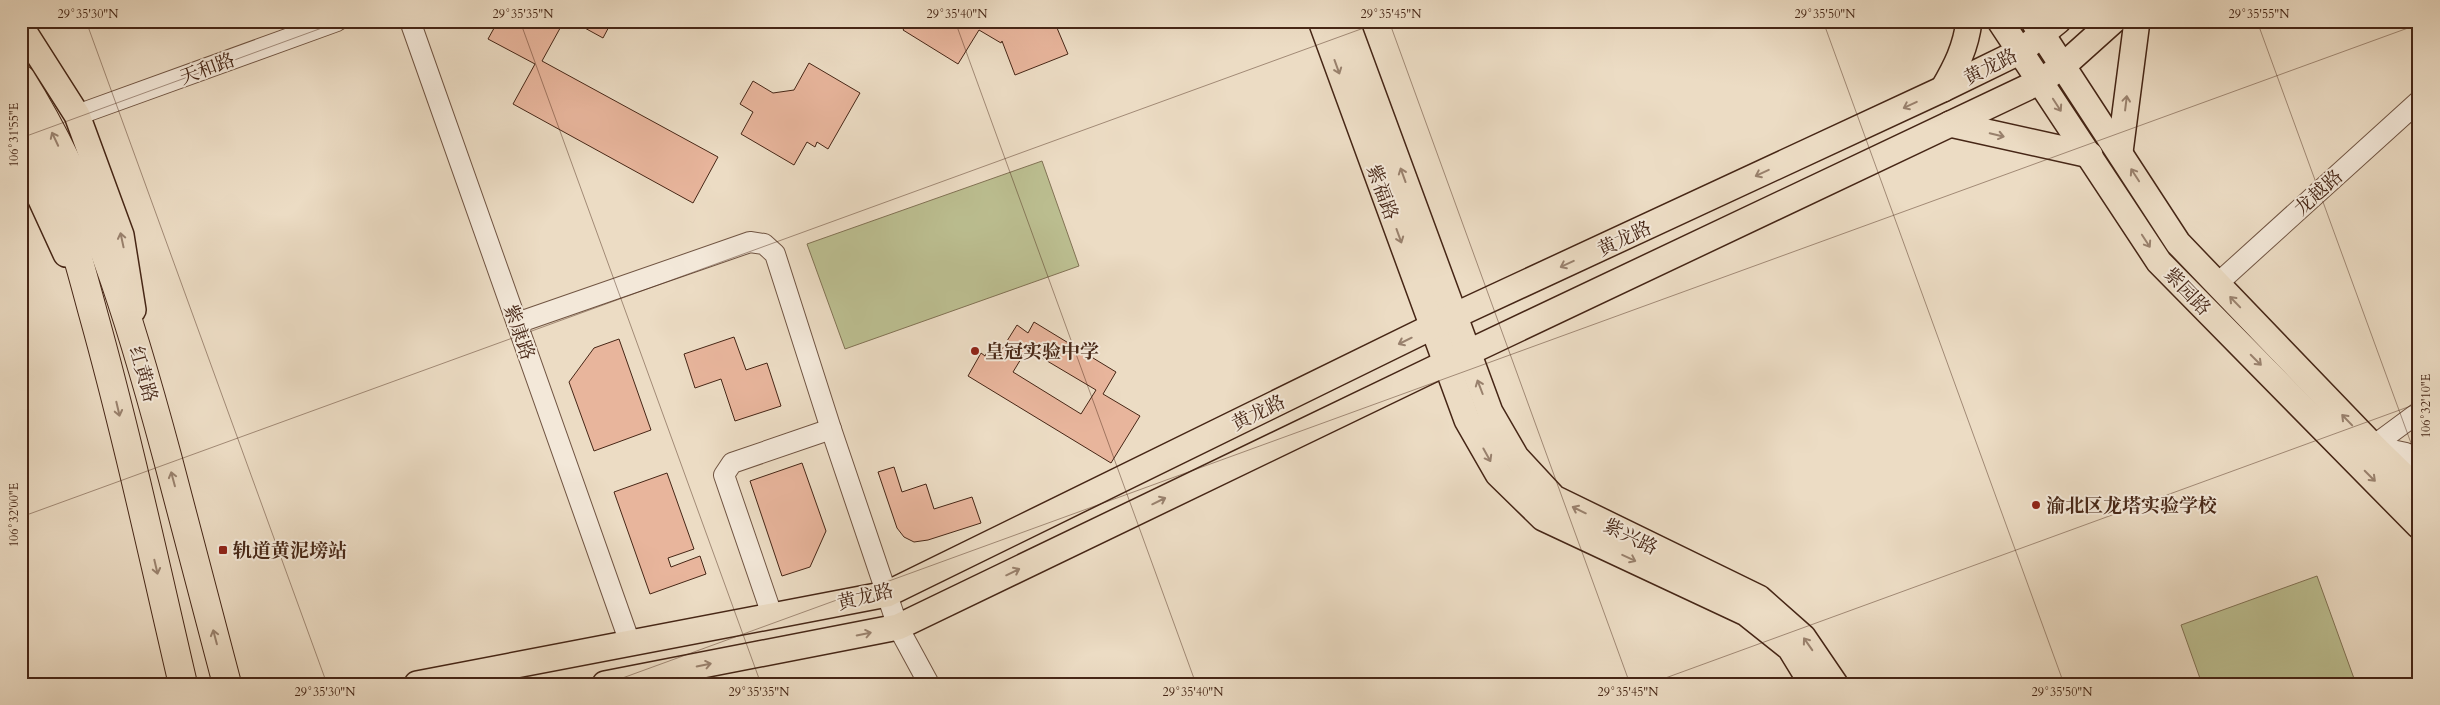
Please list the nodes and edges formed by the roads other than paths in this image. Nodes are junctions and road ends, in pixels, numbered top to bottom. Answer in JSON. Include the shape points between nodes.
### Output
{"nodes":[{"id":1,"x":30,"y":21,"type":"edge"},
{"id":2,"x":337,"y":21,"type":"edge"},
{"id":3,"x":410,"y":21,"type":"edge"},
{"id":4,"x":1320,"y":21,"type":"edge"},
{"id":5,"x":1346,"y":21,"type":"edge"},
{"id":6,"x":1969,"y":21,"type":"edge"},
{"id":7,"x":2000,"y":21,"type":"edge"},
{"id":8,"x":2113,"y":21,"type":"edge"},
{"id":9,"x":2137,"y":21,"type":"edge"},
{"id":10,"x":2045,"y":26,"type":"edge"},
{"id":11,"x":21,"y":27,"type":"edge"},
{"id":12,"x":2021,"y":51,"type":"junction"},
{"id":13,"x":2064,"y":65,"type":"junction"},
{"id":14,"x":21,"y":79,"type":"edge"},
{"id":15,"x":2041,"y":81,"type":"junction"},
{"id":16,"x":57,"y":83,"type":"junction"},
{"id":17,"x":1943,"y":89,"type":"junction"},
{"id":18,"x":2419,"y":101,"type":"edge"},
{"id":19,"x":77,"y":115,"type":"junction"},
{"id":20,"x":21,"y":118,"type":"edge"},
{"id":21,"x":1950,"y":124,"type":"junction"},
{"id":22,"x":2120,"y":152,"type":"junction"},
{"id":23,"x":2090,"y":155,"type":"junction"},
{"id":24,"x":21,"y":156,"type":"edge"},
{"id":25,"x":66,"y":188,"type":"junction"},
{"id":26,"x":1440,"y":277,"type":"junction"},
{"id":27,"x":2218,"y":284,"type":"junction"},
{"id":28,"x":1492,"y":299,"type":"junction"},
{"id":29,"x":1444,"y":322,"type":"junction"},
{"id":30,"x":517,"y":323,"type":"junction"},
{"id":31,"x":140,"y":357,"type":"junction"},
{"id":32,"x":1457,"y":358,"type":"junction"},
{"id":33,"x":108,"y":368,"type":"junction"},
{"id":34,"x":2419,"y":412,"type":"edge"},
{"id":35,"x":831,"y":429,"type":"junction"},
{"id":36,"x":2373,"y":446,"type":"junction"},
{"id":37,"x":2419,"y":465,"type":"edge"},
{"id":38,"x":2419,"y":492,"type":"edge"},
{"id":39,"x":2419,"y":526,"type":"edge"},
{"id":40,"x":887,"y":594,"type":"junction"},
{"id":41,"x":772,"y":616,"type":"junction"},
{"id":42,"x":898,"y":627,"type":"junction"},
{"id":43,"x":630,"y":643,"type":"junction"},
{"id":44,"x":668,"y":677,"type":"edge"},
{"id":45,"x":609,"y":683,"type":"edge"},
{"id":46,"x":183,"y":684,"type":"edge"},
{"id":47,"x":227,"y":684,"type":"edge"},
{"id":48,"x":417,"y":684,"type":"edge"},
{"id":49,"x":929,"y":684,"type":"edge"},
{"id":50,"x":1812,"y":684,"type":"edge"},
{"id":51,"x":1835,"y":684,"type":"edge"}],
"edges":[{"from":1,"to":16,"type":"main road"},
{"from":2,"to":19,"type":"street","name":"天和路"},
{"from":3,"to":30,"type":"street","name":"紫康路"},
{"from":4,"to":29,"type":"main road","name":"紫福路","one_way":true},
{"from":26,"to":5,"type":"main road","name":"紫福路","one_way":true},
{"from":6,"to":17,"type":"main road","via":[[1959,62]]},
{"from":7,"to":12,"type":"main road","name":"紫园路"},
{"from":8,"to":13,"type":"main road","name":"黄龙路"},
{"from":22,"to":9,"type":"main road","one_way":true},
{"from":10,"to":12,"type":"main road","name":"黄龙路"},
{"from":10,"to":13,"type":"main road","name":"紫园路"},
{"from":11,"to":16,"type":"main road"},
{"from":12,"to":15,"type":"main road","name":"紫园路"},
{"from":12,"to":17,"type":"main road","name":"黄龙路"},
{"from":13,"to":15,"type":"main road","name":"黄龙路"},
{"from":13,"to":22,"type":"main road","name":"紫园路"},
{"from":25,"to":14,"type":"highway","name":"红黄路","one_way":true,"via":[[47,120]]},
{"from":15,"to":21,"type":"main road","name":"黄龙路"},
{"from":15,"to":23,"type":"main road","name":"紫园路","one_way":true},
{"from":16,"to":19,"type":"main road"},
{"from":17,"to":28,"type":"main road","name":"黄龙路","one_way":true},
{"from":18,"to":27,"type":"street","name":"龙越路"},
{"from":31,"to":19,"type":"main road","one_way":true,"via":[[122,235]]},
{"from":20,"to":25,"type":"highway","name":"红黄路"},
{"from":21,"to":23,"type":"main road","one_way":true},
{"from":21,"to":32,"type":"main road","name":"黄龙路"},
{"from":27,"to":22,"type":"main road","name":"紫园路","one_way":true,"via":[[2178,243]]},
{"from":23,"to":39,"type":"main road","name":"紫园路","one_way":true,"via":[[2159,262]]},
{"from":24,"to":33,"type":"main road","via":[[70,262]]},
{"from":25,"to":31,"type":"highway","name":"红黄路","via":[[105,251]]},
{"from":25,"to":33,"type":"highway","name":"红黄路","via":[[78,260]]},
{"from":26,"to":28,"type":"main road","via":[[1464,294]]},
{"from":26,"to":29,"type":"main road","name":"紫福路"},
{"from":36,"to":27,"type":"main road","name":"紫园路","one_way":true},
{"from":28,"to":29,"type":"main road","name":"黄龙路"},
{"from":29,"to":32,"type":"main road","name":"紫福路"},
{"from":29,"to":40,"type":"main road","name":"黄龙路","one_way":true},
{"from":30,"to":35,"type":"street","via":[[750,242],[764,244],[775,254]]},
{"from":30,"to":43,"type":"street","name":"紫康路"},
{"from":47,"to":31,"type":"highway","name":"红黄路","one_way":true},
{"from":42,"to":32,"type":"main road","name":"黄龙路","one_way":true},
{"from":32,"to":50,"type":"main road","name":"紫兴路","one_way":true,"via":[[1467,420],[1498,474],[1543,518],[1746,613],[1790,648]]},
{"from":51,"to":32,"type":"main road","name":"紫兴路","one_way":true,"via":[[1803,637],[1759,598],[1554,498],[1516,457]]},
{"from":33,"to":46,"type":"highway","name":"红黄路","one_way":true},
{"from":34,"to":36,"type":"street"},
{"from":35,"to":40,"type":"street"},
{"from":35,"to":41,"type":"street","via":[[732,464],[724,475]]},
{"from":36,"to":37,"type":"street","via":[[2406,453]]},
{"from":36,"to":38,"type":"main road","name":"紫园路"},
{"from":40,"to":41,"type":"main road","name":"黄龙路"},
{"from":40,"to":42,"type":"street"},
{"from":41,"to":43,"type":"main road","name":"黄龙路"},
{"from":44,"to":42,"type":"main road","name":"黄龙路","one_way":true},
{"from":42,"to":49,"type":"street"},
{"from":43,"to":48,"type":"main road","name":"黄龙路"},
{"from":44,"to":45,"type":"main road","name":"黄龙路"}]}
